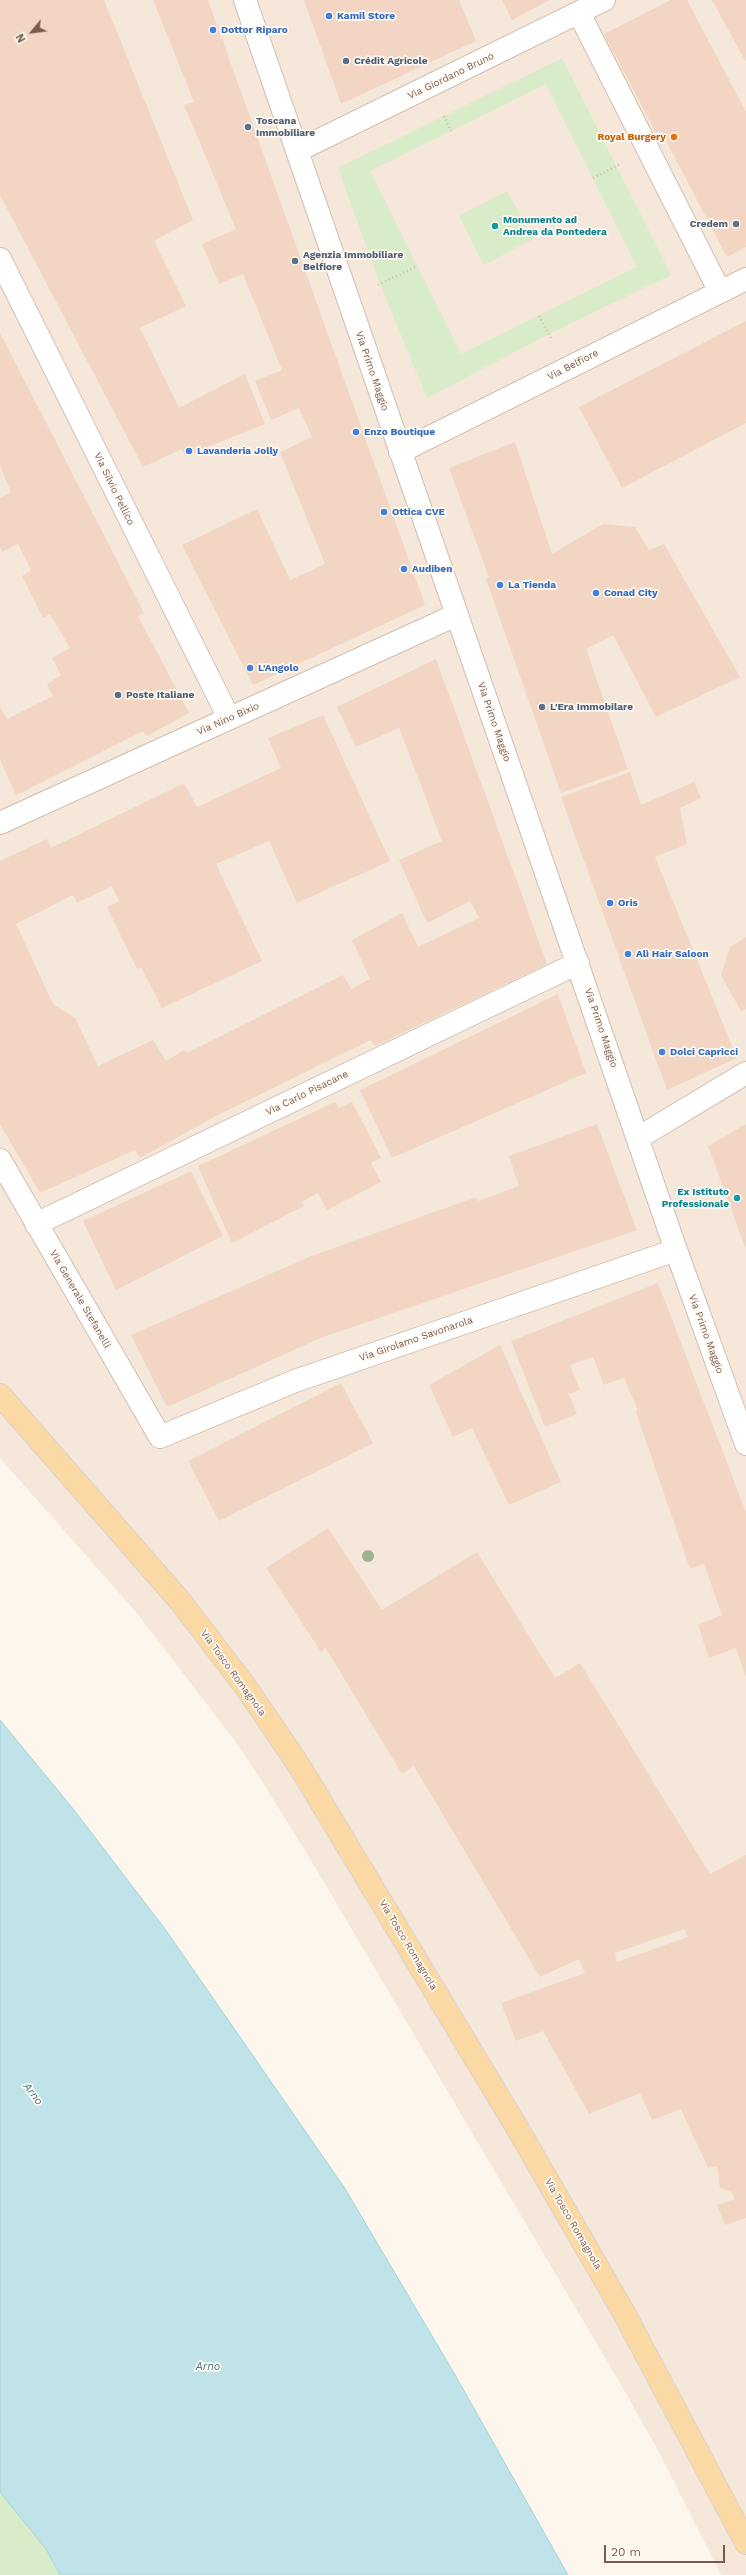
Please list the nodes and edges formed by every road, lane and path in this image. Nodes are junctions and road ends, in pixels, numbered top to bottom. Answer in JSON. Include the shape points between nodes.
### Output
{"nodes":[{"id":1,"x":245,"y":0,"type":"edge"},
{"id":2,"x":604,"y":0,"type":"edge"},
{"id":3,"x":579,"y":13,"type":"junction"},
{"id":4,"x":297,"y":151,"type":"junction"},
{"id":5,"x":0,"y":259,"type":"edge"},
{"id":6,"x":417,"y":266,"type":"dead end"},
{"id":7,"x":746,"y":279,"type":"edge"},
{"id":8,"x":720,"y":292,"type":"junction"},
{"id":9,"x":347,"y":299,"type":"junction"},
{"id":10,"x":400,"y":452,"type":"junction"},
{"id":11,"x":456,"y":615,"type":"junction"},
{"id":12,"x":229,"y":718,"type":"junction"},
{"id":13,"x":0,"y":823,"type":"edge"},
{"id":14,"x":578,"y":963,"type":"junction"},
{"id":15,"x":746,"y":1073,"type":"edge"},
{"id":16,"x":638,"y":1138,"type":"junction"},
{"id":17,"x":0,"y":1160,"type":"edge"},
{"id":18,"x":36,"y":1224,"type":"junction"},
{"id":19,"x":676,"y":1250,"type":"junction"},
{"id":20,"x":0,"y":1396,"type":"edge"},
{"id":21,"x":160,"y":1437,"type":"joint"},
{"id":22,"x":746,"y":1444,"type":"edge"},
{"id":23,"x":746,"y":2543,"type":"edge"}],
"edges":[{"from":1,"to":4,"type":"street","name":"Via Primo Maggio"},
{"from":2,"to":3,"type":"street","name":"Via Giordano Bruno"},
{"from":3,"to":4,"type":"street","name":"Via Giordano Bruno"},
{"from":3,"to":8,"type":"street"},
{"from":4,"to":9,"type":"street","name":"Via Primo Maggio"},
{"from":5,"to":12,"type":"street","name":"Via Silvio Pellico"},
{"from":6,"to":9,"type":"path"},
{"from":7,"to":8,"type":"street","name":"Via Belfiore"},
{"from":8,"to":10,"type":"street","name":"Via Belfiore"},
{"from":9,"to":10,"type":"street","name":"Via Primo Maggio"},
{"from":10,"to":11,"type":"street","name":"Via Primo Maggio"},
{"from":11,"to":12,"type":"street","name":"Via Nino Bixio"},
{"from":11,"to":14,"type":"street","name":"Via Primo Maggio"},
{"from":12,"to":13,"type":"street","name":"Via Nino Bixio"},
{"from":14,"to":16,"type":"street","name":"Via Primo Maggio"},
{"from":14,"to":18,"type":"street","name":"Via Carlo Pisacane"},
{"from":15,"to":16,"type":"street"},
{"from":16,"to":19,"type":"street","name":"Via Primo Maggio"},
{"from":17,"to":18,"type":"street","name":"Via Generale Stefanelli"},
{"from":18,"to":21,"type":"street","name":"Via Generale Stefanelli"},
{"from":19,"to":21,"type":"street","name":"Via Girolamo Savonarola","via":[[295,1381]]},
{"from":19,"to":22,"type":"street","name":"Via Primo Maggio"},
{"from":20,"to":23,"type":"main road","name":"Via Tosco Romagnola","via":[[180,1601],[245,1686],[300,1767],[585,2245],[651,2360]]}]}
